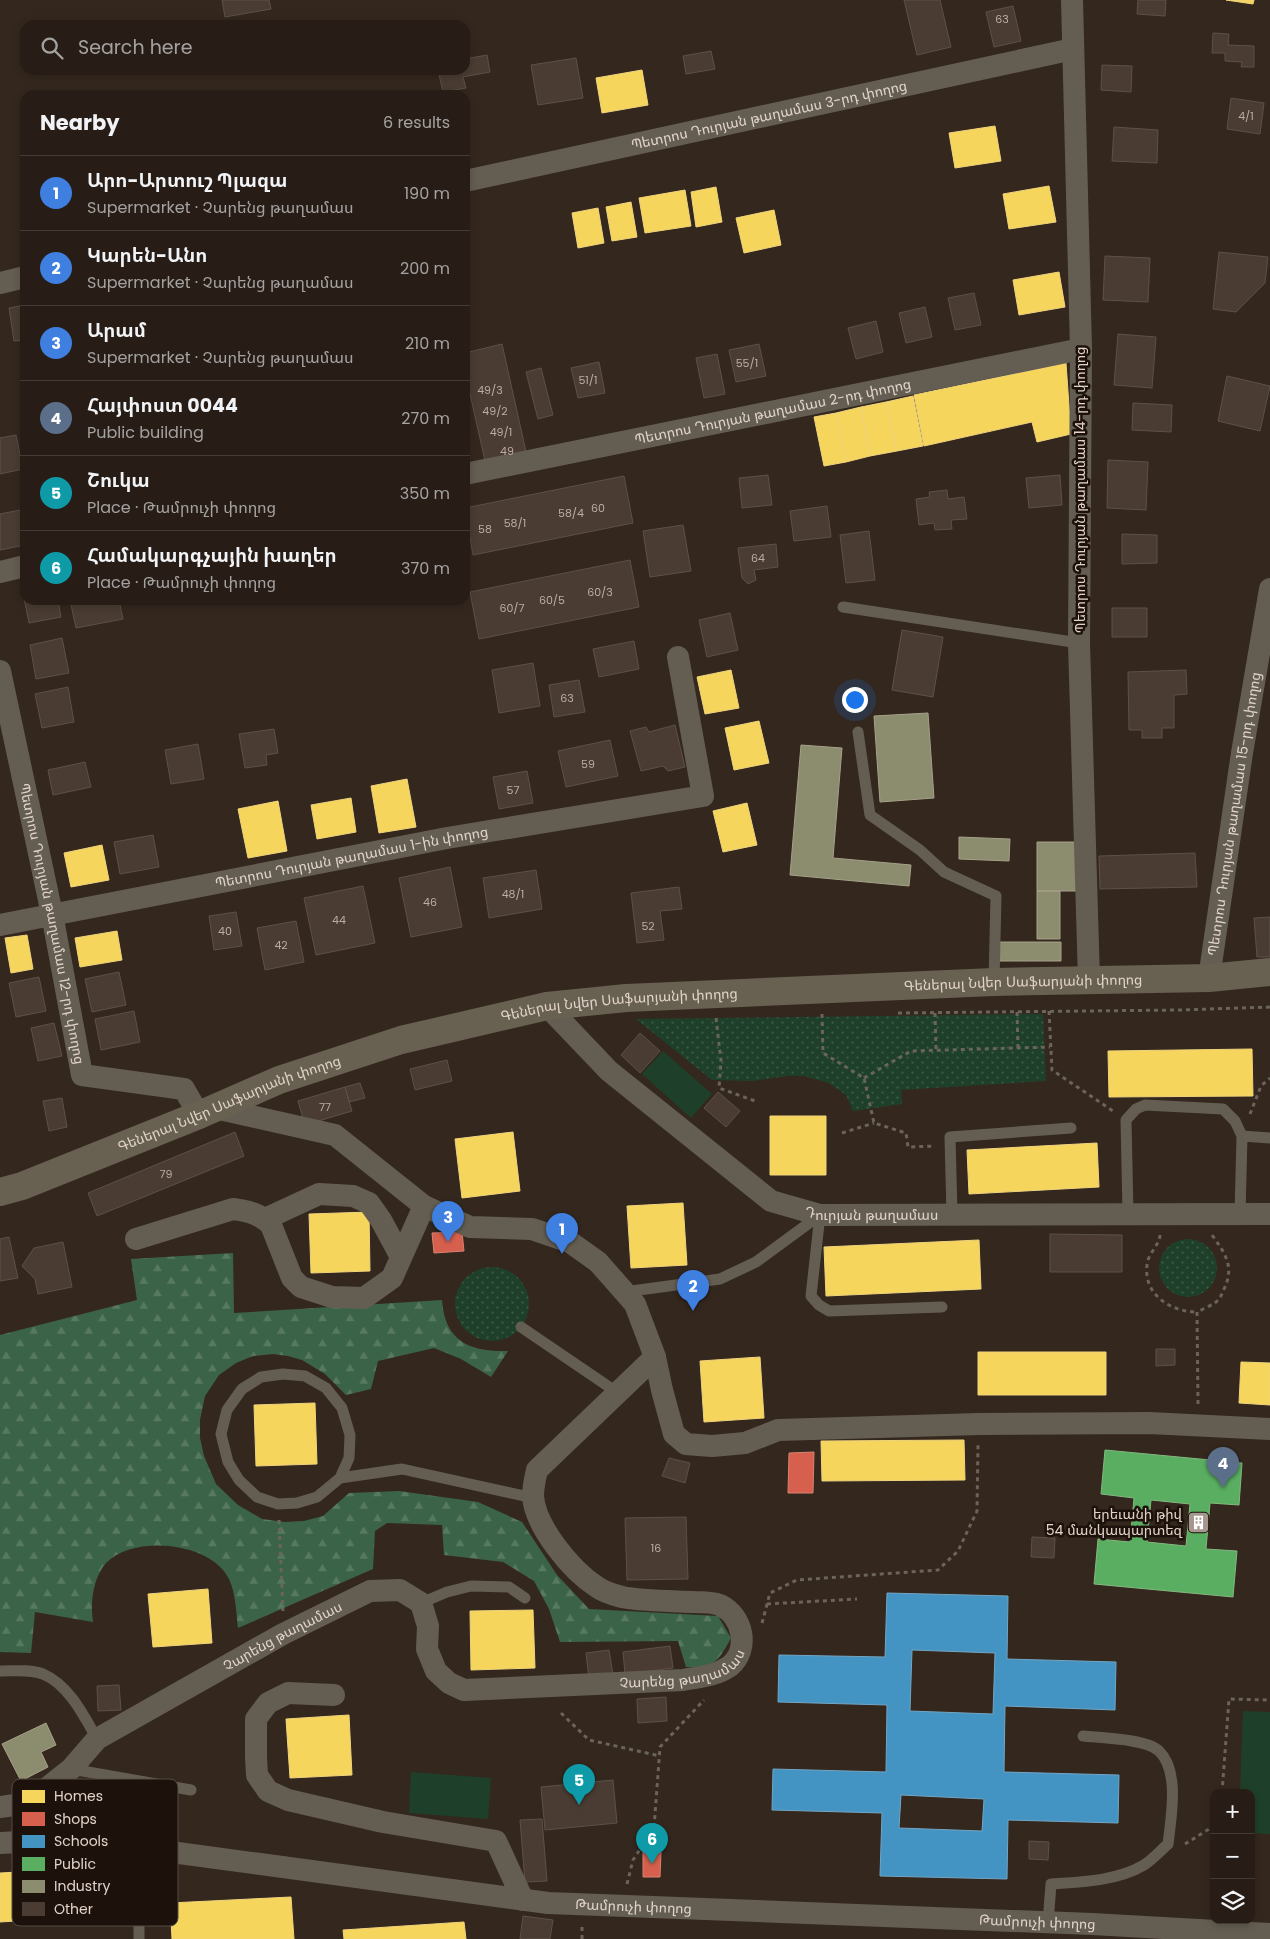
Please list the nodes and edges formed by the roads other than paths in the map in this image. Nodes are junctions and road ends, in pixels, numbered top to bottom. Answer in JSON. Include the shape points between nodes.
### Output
{"nodes":[{"id":1,"x":1072,"y":0,"type":"edge"},
{"id":2,"x":1073,"y":49,"type":"junction"},
{"id":3,"x":470,"y":180,"type":"edge"},
{"id":4,"x":20,"y":278,"type":"edge"},
{"id":5,"x":0,"y":283,"type":"edge"},
{"id":6,"x":1081,"y":349,"type":"junction"},
{"id":7,"x":470,"y":473,"type":"edge"},
{"id":8,"x":20,"y":567,"type":"edge"},
{"id":9,"x":0,"y":572,"type":"edge"},
{"id":10,"x":1270,"y":589,"type":"edge"},
{"id":11,"x":843,"y":607,"type":"dead end"},
{"id":12,"x":1079,"y":643,"type":"junction"},
{"id":13,"x":678,"y":657,"type":"dead end"},
{"id":14,"x":1264,"y":660,"type":"edge"},
{"id":15,"x":0,"y":672,"type":"edge"},
{"id":16,"x":858,"y":732,"type":"dead end"},
{"id":17,"x":52,"y":914,"type":"junction"},
{"id":18,"x":0,"y":925,"type":"edge"},
{"id":19,"x":1270,"y":972,"type":"edge"},
{"id":20,"x":1208,"y":978,"type":"junction"},
{"id":21,"x":1089,"y":980,"type":"junction"},
{"id":22,"x":994,"y":982,"type":"junction"},
{"id":23,"x":547,"y":1006,"type":"junction"},
{"id":24,"x":207,"y":1112,"type":"junction"},
{"id":25,"x":1071,"y":1128,"type":"dead end"},
{"id":26,"x":1242,"y":1136,"type":"junction"},
{"id":27,"x":1270,"y":1138,"type":"edge"},
{"id":28,"x":0,"y":1192,"type":"edge"},
{"id":29,"x":424,"y":1206,"type":"junction"},
{"id":30,"x":952,"y":1214,"type":"junction"},
{"id":31,"x":1128,"y":1214,"type":"junction"},
{"id":32,"x":1240,"y":1214,"type":"junction"},
{"id":33,"x":1270,"y":1214,"type":"edge"},
{"id":34,"x":820,"y":1215,"type":"junction"},
{"id":35,"x":265,"y":1219,"type":"junction"},
{"id":36,"x":136,"y":1239,"type":"dead end"},
{"id":37,"x":401,"y":1258,"type":"junction"},
{"id":38,"x":624,"y":1292,"type":"junction"},
{"id":39,"x":942,"y":1307,"type":"dead end"},
{"id":40,"x":521,"y":1327,"type":"dead end"},
{"id":41,"x":655,"y":1357,"type":"junction"},
{"id":42,"x":618,"y":1393,"type":"junction"},
{"id":43,"x":1270,"y":1429,"type":"edge"},
{"id":44,"x":340,"y":1478,"type":"junction"},
{"id":45,"x":533,"y":1498,"type":"junction"},
{"id":46,"x":525,"y":1598,"type":"dead end"},
{"id":47,"x":421,"y":1603,"type":"junction"},
{"id":48,"x":0,"y":1671,"type":"edge"},
{"id":49,"x":334,"y":1695,"type":"dead end"},
{"id":50,"x":1083,"y":1736,"type":"dead end"},
{"id":51,"x":97,"y":1739,"type":"junction"},
{"id":52,"x":72,"y":1769,"type":"junction"},
{"id":53,"x":59,"y":1779,"type":"edge"},
{"id":54,"x":129,"y":1779,"type":"edge"},
{"id":55,"x":178,"y":1788,"type":"edge"},
{"id":56,"x":191,"y":1790,"type":"dead end"},
{"id":57,"x":178,"y":1853,"type":"edge"},
{"id":58,"x":522,"y":1900,"type":"junction"},
{"id":59,"x":1048,"y":1923,"type":"junction"},
{"id":60,"x":139,"y":1926,"type":"edge"},
{"id":61,"x":1270,"y":1934,"type":"edge"},
{"id":62,"x":139,"y":1939,"type":"edge"}],
"edges":[{"from":1,"to":2,"type":"street","name":"Պետրոս Դուրյան թաղամաս 14-րդ փողոց"},
{"from":2,"to":3,"type":"street","name":"Պետրոս Դուրյան թաղամաս 3-րդ փողոց"},
{"from":2,"to":6,"type":"street","name":"Պետրոս Դուրյան թաղամաս 14-րդ փողոց"},
{"from":4,"to":5,"type":"street"},
{"from":6,"to":7,"type":"street","name":"Պետրոս Դուրյան թաղամաս 2-րդ փողոց"},
{"from":6,"to":12,"type":"street","name":"Պետրոս Դուրյան թաղամաս 14-րդ փողոց"},
{"from":8,"to":9,"type":"street"},
{"from":10,"to":14,"type":"street","name":"Պետրոս Դուրյան թաղամաս 15-րդ փողոց"},
{"from":11,"to":12,"type":"lane"},
{"from":12,"to":21,"type":"street","name":"Պետրոս Դուրյան թաղամաս 14-րդ փողոց"},
{"from":13,"to":17,"type":"street","name":"Պետրոս Դուրյան թաղամաս 1-ին փողոց","via":[[703,796],[447,838]]},
{"from":14,"to":20,"type":"street","name":"Պետրոս Դուրյան թաղամաս 15-րդ փողոց","via":[[1242,753]]},
{"from":15,"to":17,"type":"street","name":"Պետրոս Դուրյան թաղամաս 12-րդ փողոց"},
{"from":16,"to":22,"type":"lane","via":[[870,815],[920,850],[944,872],[996,896]]},
{"from":17,"to":18,"type":"street","name":"Պետրոս Դուրյան թաղամաս 1-ին փողոց"},
{"from":17,"to":24,"type":"street","name":"Պետրոս Դուրյան թաղամաս 12-րդ փողոց","via":[[82,1075],[184,1089]]},
{"from":19,"to":20,"type":"main road","name":"Գեներալ Նվեր Սաֆարյանի փողոց"},
{"from":20,"to":21,"type":"main road","name":"Գեներալ Նվեր Սաֆարյանի փողոց"},
{"from":21,"to":22,"type":"main road","name":"Գեներալ Նվեր Սաֆարյանի փողոց"},
{"from":22,"to":23,"type":"main road","name":"Գեներալ Նվեր Սաֆարյանի փողոց","via":[[626,998]]},
{"from":23,"to":24,"type":"main road","name":"Գեներալ Նվեր Սաֆարյանի փողոց","via":[[401,1040],[279,1080]]},
{"from":23,"to":34,"type":"street","name":"Դուրյան թաղամաս","via":[[609,1071],[771,1201]]},
{"from":24,"to":28,"type":"main road","name":"Գեներալ Նվեր Սաֆարյանի փողոց"},
{"from":24,"to":29,"type":"street","via":[[335,1135]]},
{"from":25,"to":30,"type":"lane","via":[[950,1137]]},
{"from":26,"to":27,"type":"lane"},
{"from":26,"to":31,"type":"lane","via":[[1235,1121],[1223,1109],[1145,1105],[1136,1109],[1126,1120]]},
{"from":26,"to":32,"type":"lane"},
{"from":29,"to":37,"type":"street"},
{"from":29,"to":38,"type":"street","via":[[470,1228],[532,1229],[570,1242],[598,1262]]},
{"from":30,"to":31,"type":"street","name":"Դուրյան թաղամաս"},
{"from":30,"to":34,"type":"street","name":"Դուրյան թաղամաս"},
{"from":31,"to":32,"type":"street","name":"Դուրյան թաղամաս"},
{"from":32,"to":33,"type":"street","name":"Դուրյան թաղամաս"},
{"from":34,"to":38,"type":"lane","via":[[756,1262],[720,1279]]},
{"from":34,"to":39,"type":"lane","via":[[811,1296],[820,1305],[829,1310]]},
{"from":35,"to":36,"type":"street","via":[[250,1211],[234,1208]]},
{"from":35,"to":37,"type":"street","via":[[319,1194],[353,1196],[369,1203]]},
{"from":35,"to":37,"type":"street","via":[[271,1225],[292,1278],[301,1287],[332,1297],[364,1298],[392,1278]]},
{"from":38,"to":41,"type":"street","via":[[635,1304]]},
{"from":40,"to":42,"type":"lane"},
{"from":41,"to":42,"type":"street","name":"Չարենց թաղամաս"},
{"from":41,"to":43,"type":"street","via":[[674,1434],[686,1444],[745,1443],[778,1430],[979,1424],[1149,1423]]},
{"from":42,"to":45,"type":"street","name":"Չարենց թաղամաս","via":[[537,1470]]},
{"from":44,"to":44,"type":"lane","via":[[317,1497],[297,1503],[278,1504],[257,1497],[239,1480],[228,1462],[221,1434],[226,1410],[242,1389],[261,1378],[284,1374],[305,1376],[326,1388],[342,1408],[350,1435],[349,1458]]},
{"from":44,"to":45,"type":"lane","via":[[402,1469]]},
{"from":45,"to":47,"type":"street","name":"Չարենց թաղամաս","via":[[541,1522],[553,1542],[580,1574],[599,1588],[622,1597],[713,1603],[730,1612],[739,1624],[742,1643],[731,1665],[708,1676],[683,1680],[464,1690],[449,1683],[436,1671],[427,1649],[428,1626]]},
{"from":46,"to":47,"type":"lane","via":[[509,1587],[471,1586]]},
{"from":47,"to":51,"type":"street","name":"Չարենց թաղամաս","via":[[400,1590],[370,1590],[283,1634]]},
{"from":48,"to":51,"type":"lane","via":[[42,1674],[62,1686]]},
{"from":49,"to":58,"type":"street","via":[[288,1693],[268,1703],[256,1719],[257,1775],[268,1791],[288,1800],[383,1822],[496,1841]]},
{"from":50,"to":59,"type":"lane","via":[[1132,1740],[1158,1750],[1171,1770],[1168,1844],[1144,1865],[1117,1876],[1051,1884]]},
{"from":51,"to":52,"type":"street","name":"Չարենց թաղամաս"},
{"from":52,"to":53,"type":"street","name":"Չարենց թաղամաս"},
{"from":52,"to":54,"type":"lane"},
{"from":55,"to":56,"type":"lane"},
{"from":57,"to":58,"type":"street","name":"Թամրուչի փողոց"},
{"from":58,"to":59,"type":"street","name":"Թամրուչի փողոց"},
{"from":59,"to":61,"type":"street","name":"Թամրուչի փողոց"},
{"from":60,"to":62,"type":"lane"}]}
